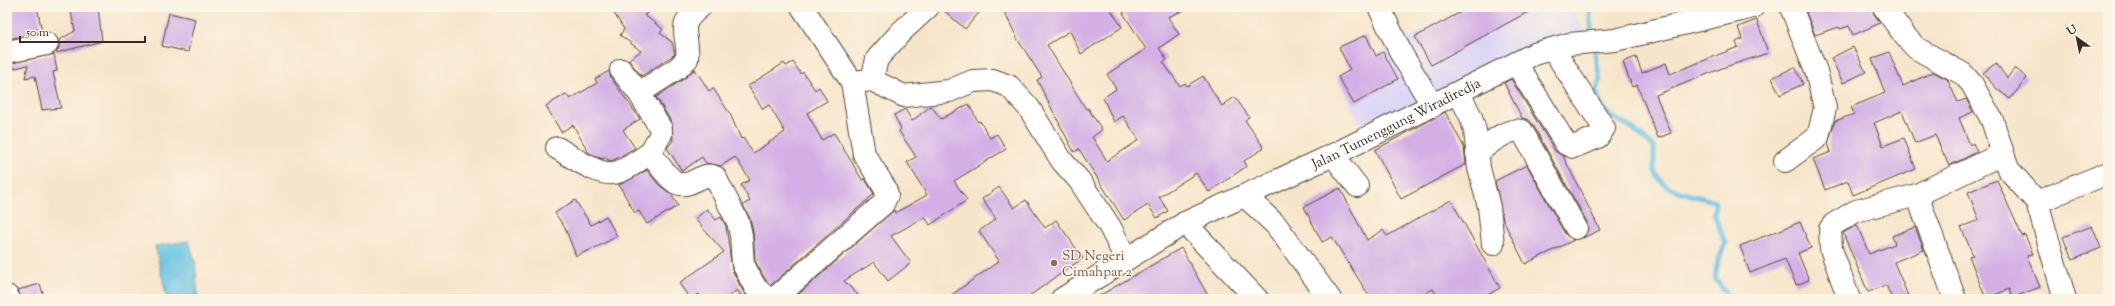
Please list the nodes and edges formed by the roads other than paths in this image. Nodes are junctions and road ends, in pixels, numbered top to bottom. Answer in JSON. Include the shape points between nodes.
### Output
{"nodes":[{"id":1,"x":700,"y":7,"type":"edge"},
{"id":2,"x":802,"y":7,"type":"edge"},
{"id":3,"x":928,"y":7,"type":"edge"},
{"id":4,"x":1379,"y":7,"type":"edge"},
{"id":5,"x":1753,"y":7,"type":"edge"},
{"id":6,"x":1791,"y":7,"type":"edge"},
{"id":7,"x":1884,"y":7,"type":"edge"},
{"id":8,"x":47,"y":44,"type":"dead end"},
{"id":9,"x":1561,"y":47,"type":"junction"},
{"id":10,"x":7,"y":52,"type":"edge"},
{"id":11,"x":1516,"y":63,"type":"junction"},
{"id":12,"x":621,"y":70,"type":"dead end"},
{"id":13,"x":862,"y":81,"type":"junction"},
{"id":14,"x":639,"y":93,"type":"junction"},
{"id":15,"x":1460,"y":93,"type":"junction"},
{"id":16,"x":1433,"y":106,"type":"junction"},
{"id":17,"x":557,"y":148,"type":"dead end"},
{"id":18,"x":650,"y":153,"type":"junction"},
{"id":19,"x":1477,"y":153,"type":"junction"},
{"id":20,"x":2002,"y":154,"type":"junction"},
{"id":21,"x":1334,"y":155,"type":"junction"},
{"id":22,"x":1785,"y":162,"type":"dead end"},
{"id":23,"x":2108,"y":173,"type":"edge"},
{"id":24,"x":1357,"y":186,"type":"dead end"},
{"id":25,"x":1916,"y":195,"type":"junction"},
{"id":26,"x":1246,"y":197,"type":"junction"},
{"id":27,"x":2037,"y":202,"type":"junction"},
{"id":28,"x":1185,"y":223,"type":"junction"},
{"id":29,"x":1576,"y":228,"type":"dead end"},
{"id":30,"x":1493,"y":244,"type":"dead end"},
{"id":31,"x":1126,"y":259,"type":"junction"},
{"id":32,"x":7,"y":296,"type":"edge"},
{"id":33,"x":8,"y":299,"type":"edge"},
{"id":34,"x":768,"y":299,"type":"edge"},
{"id":35,"x":774,"y":299,"type":"edge"},
{"id":36,"x":1062,"y":299,"type":"edge"},
{"id":37,"x":1257,"y":299,"type":"edge"},
{"id":38,"x":1330,"y":299,"type":"edge"},
{"id":39,"x":1849,"y":299,"type":"edge"},
{"id":40,"x":1955,"y":299,"type":"edge"},
{"id":41,"x":2065,"y":299,"type":"edge"}],
"edges":[{"from":1,"to":14,"type":"street","via":[[685,22],[683,33],[687,42],[687,59],[678,68]]},
{"from":2,"to":13,"type":"street"},
{"from":3,"to":13,"type":"street","via":[[901,32]]},
{"from":4,"to":16,"type":"street","via":[[1402,55]]},
{"from":5,"to":9,"type":"street","name":"Jalan Tumenggung Wiradiredja","via":[[1615,40]]},
{"from":6,"to":22,"type":"street","via":[[1816,71],[1825,108],[1818,137]]},
{"from":7,"to":20,"type":"street","via":[[1916,48],[1963,74],[1972,84],[1992,120]]},
{"from":8,"to":10,"type":"street"},
{"from":9,"to":11,"type":"street","name":"Jalan Tumenggung Wiradiredja","via":[[1534,54]]},
{"from":9,"to":11,"type":"street","via":[[1604,128],[1598,137],[1573,147],[1566,144]]},
{"from":11,"to":15,"type":"street","name":"Jalan Tumenggung Wiradiredja"},
{"from":12,"to":14,"type":"street"},
{"from":13,"to":31,"type":"street","via":[[904,96],[949,91],[973,80],[993,80],[1009,86],[1029,108],[1062,161],[1079,180],[1110,227]]},
{"from":13,"to":35,"type":"street","via":[[864,154],[885,188],[887,194],[883,204]]},
{"from":14,"to":18,"type":"street","via":[[662,131]]},
{"from":15,"to":16,"type":"street","name":"Jalan Tumenggung Wiradiredja"},
{"from":15,"to":19,"type":"street","via":[[1475,131]]},
{"from":16,"to":21,"type":"street","name":"Jalan Tumenggung Wiradiredja"},
{"from":17,"to":18,"type":"street","via":[[595,170],[608,174],[620,171]]},
{"from":18,"to":34,"type":"street","via":[[676,182],[689,184],[708,175],[715,177],[738,222],[743,264],[755,287]]},
{"from":19,"to":29,"type":"street","via":[[1500,136],[1522,131]]},
{"from":19,"to":30,"type":"street","via":[[1489,207]]},
{"from":20,"to":25,"type":"street"},
{"from":20,"to":27,"type":"street","via":[[2008,169]]},
{"from":21,"to":24,"type":"street"},
{"from":21,"to":26,"type":"street","name":"Jalan Tumenggung Wiradiredja"},
{"from":23,"to":27,"type":"street"},
{"from":25,"to":39,"type":"street","via":[[1856,211],[1830,229],[1831,248]]},
{"from":25,"to":40,"type":"street"},
{"from":26,"to":28,"type":"street","name":"Jalan Tumenggung Wiradiredja"},
{"from":26,"to":38,"type":"street","via":[[1276,225]]},
{"from":27,"to":41,"type":"street"},
{"from":28,"to":31,"type":"street","name":"Jalan Tumenggung Wiradiredja"},
{"from":28,"to":37,"type":"street"},
{"from":31,"to":36,"type":"street","name":"Jalan Tumenggung Wiradiredja"},
{"from":32,"to":33,"type":"street"}]}
